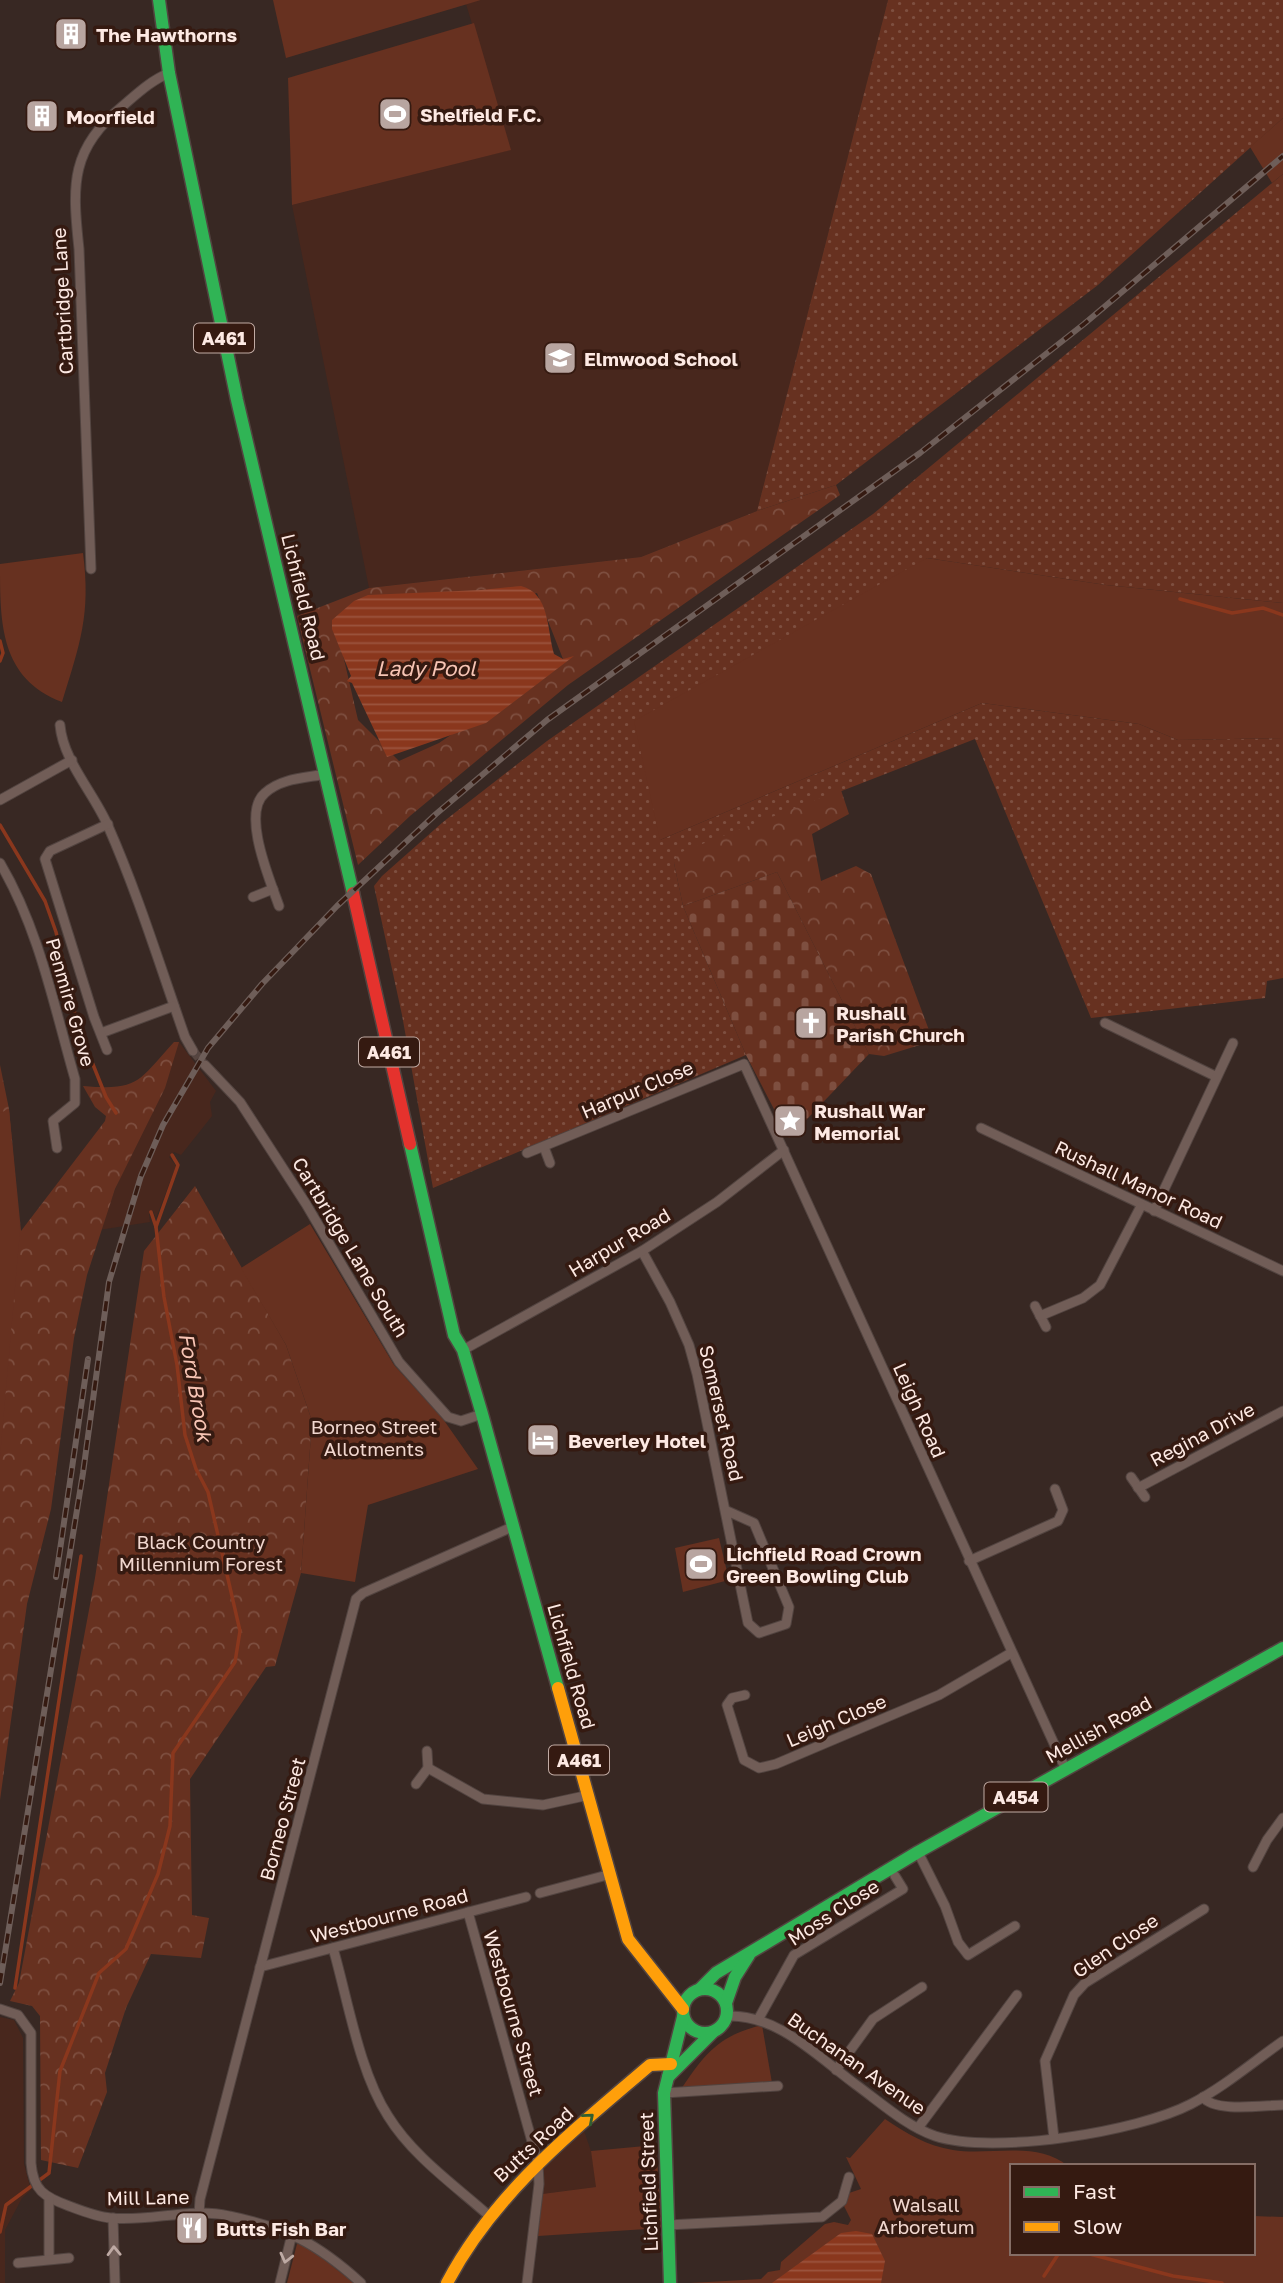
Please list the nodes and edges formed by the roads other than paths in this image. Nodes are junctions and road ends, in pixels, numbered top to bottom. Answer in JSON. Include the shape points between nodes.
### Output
{"nodes":[{"id":1,"x":159,"y":0,"type":"edge"},
{"id":2,"x":169,"y":74,"type":"junction"},
{"id":3,"x":91,"y":569,"type":"dead end"},
{"id":4,"x":60,"y":725,"type":"dead end"},
{"id":5,"x":72,"y":760,"type":"junction"},
{"id":6,"x":326,"y":774,"type":"junction"},
{"id":7,"x":0,"y":800,"type":"edge"},
{"id":8,"x":107,"y":824,"type":"junction"},
{"id":9,"x":0,"y":863,"type":"edge"},
{"id":10,"x":273,"y":889,"type":"junction"},
{"id":11,"x":253,"y":897,"type":"dead end"},
{"id":12,"x":279,"y":906,"type":"dead end"},
{"id":13,"x":174,"y":1006,"type":"junction"},
{"id":14,"x":1105,"y":1023,"type":"dead end"},
{"id":15,"x":1133,"y":1024,"type":"dead end"},
{"id":16,"x":101,"y":1033,"type":"junction"},
{"id":17,"x":1128,"y":1035,"type":"junction"},
{"id":18,"x":1233,"y":1043,"type":"dead end"},
{"id":19,"x":107,"y":1050,"type":"dead end"},
{"id":20,"x":193,"y":1051,"type":"tunnel mouth"},
{"id":21,"x":744,"y":1064,"type":"joint"},
{"id":22,"x":205,"y":1065,"type":"tunnel mouth"},
{"id":23,"x":1215,"y":1076,"type":"junction"},
{"id":24,"x":981,"y":1128,"type":"dead end"},
{"id":25,"x":544,"y":1147,"type":"junction"},
{"id":26,"x":57,"y":1148,"type":"dead end"},
{"id":27,"x":784,"y":1150,"type":"junction"},
{"id":28,"x":527,"y":1153,"type":"dead end"},
{"id":29,"x":550,"y":1163,"type":"dead end"},
{"id":30,"x":1141,"y":1206,"type":"junction"},
{"id":31,"x":1154,"y":1211,"type":"junction"},
{"id":32,"x":642,"y":1251,"type":"junction"},
{"id":33,"x":1283,"y":1271,"type":"edge"},
{"id":34,"x":1035,"y":1306,"type":"dead end"},
{"id":35,"x":1040,"y":1316,"type":"junction"},
{"id":36,"x":1046,"y":1327,"type":"dead end"},
{"id":37,"x":463,"y":1350,"type":"junction"},
{"id":38,"x":1283,"y":1410,"type":"edge"},
{"id":39,"x":482,"y":1414,"type":"junction"},
{"id":40,"x":1131,"y":1476,"type":"dead end"},
{"id":41,"x":1138,"y":1488,"type":"junction"},
{"id":42,"x":1054,"y":1493,"type":"dead end"},
{"id":43,"x":1145,"y":1497,"type":"dead end"},
{"id":44,"x":725,"y":1510,"type":"junction"},
{"id":45,"x":512,"y":1527,"type":"junction"},
{"id":46,"x":969,"y":1561,"type":"junction"},
{"id":47,"x":1283,"y":1648,"type":"edge"},
{"id":48,"x":1011,"y":1653,"type":"junction"},
{"id":49,"x":745,"y":1695,"type":"dead end"},
{"id":50,"x":427,"y":1751,"type":"dead end"},
{"id":51,"x":428,"y":1768,"type":"junction"},
{"id":52,"x":1066,"y":1770,"type":"junction"},
{"id":53,"x":416,"y":1784,"type":"dead end"},
{"id":54,"x":589,"y":1795,"type":"junction"},
{"id":55,"x":1283,"y":1818,"type":"edge"},
{"id":56,"x":1249,"y":1845,"type":"dead end"},
{"id":57,"x":1260,"y":1852,"type":"junction"},
{"id":58,"x":918,"y":1853,"type":"junction"},
{"id":59,"x":1253,"y":1867,"type":"dead end"},
{"id":60,"x":611,"y":1874,"type":"junction"},
{"id":61,"x":895,"y":1876,"type":"dead end"},
{"id":62,"x":540,"y":1893,"type":"dead end"},
{"id":63,"x":526,"y":1897,"type":"dead end"},
{"id":64,"x":1197,"y":1908,"type":"dead end"},
{"id":65,"x":468,"y":1912,"type":"junction"},
{"id":66,"x":1014,"y":1927,"type":"dead end"},
{"id":67,"x":333,"y":1948,"type":"junction"},
{"id":68,"x":751,"y":1951,"type":"junction"},
{"id":69,"x":260,"y":1967,"type":"junction"},
{"id":70,"x":662,"y":1985,"type":"junction"},
{"id":71,"x":922,"y":1987,"type":"dead end"},
{"id":72,"x":696,"y":1992,"type":"junction"},
{"id":73,"x":1017,"y":1995,"type":"dead end"},
{"id":74,"x":2,"y":2009,"type":"edge"},
{"id":75,"x":726,"y":2010,"type":"junction"},
{"id":76,"x":683,"y":2013,"type":"junction"},
{"id":77,"x":759,"y":2018,"type":"junction"},
{"id":78,"x":713,"y":2032,"type":"junction"},
{"id":79,"x":1283,"y":2041,"type":"edge"},
{"id":80,"x":671,"y":2064,"type":"junction"},
{"id":81,"x":836,"y":2070,"type":"junction"},
{"id":82,"x":665,"y":2086,"type":"junction"},
{"id":83,"x":778,"y":2086,"type":"dead end"},
{"id":84,"x":1208,"y":2094,"type":"junction"},
{"id":85,"x":1283,"y":2105,"type":"edge"},
{"id":86,"x":918,"y":2128,"type":"junction"},
{"id":87,"x":1054,"y":2138,"type":"junction"},
{"id":88,"x":538,"y":2163,"type":"junction"},
{"id":89,"x":849,"y":2177,"type":"dead end"},
{"id":90,"x":49,"y":2199,"type":"junction"},
{"id":91,"x":199,"y":2214,"type":"junction"},
{"id":92,"x":487,"y":2214,"type":"junction"},
{"id":93,"x":113,"y":2218,"type":"junction"},
{"id":94,"x":668,"y":2225,"type":"junction"},
{"id":95,"x":292,"y":2234,"type":"junction"},
{"id":96,"x":49,"y":2258,"type":"junction"},
{"id":97,"x":69,"y":2258,"type":"dead end"},
{"id":98,"x":18,"y":2263,"type":"dead end"},
{"id":99,"x":115,"y":2283,"type":"edge"},
{"id":100,"x":280,"y":2283,"type":"edge"},
{"id":101,"x":361,"y":2283,"type":"edge"},
{"id":102,"x":447,"y":2283,"type":"edge"},
{"id":103,"x":527,"y":2283,"type":"edge"},
{"id":104,"x":670,"y":2283,"type":"edge"}],
"edges":[{"from":1,"to":2,"type":"main road","name":"Lichfield Road","number":"A461"},
{"from":2,"to":3,"type":"street","name":"Cartbridge Lane","via":[[102,124],[81,155],[75,177]]},
{"from":2,"to":6,"type":"main road","name":"Lichfield Road","number":"A461","via":[[237,400]]},
{"from":4,"to":5,"type":"street"},
{"from":5,"to":7,"type":"street"},
{"from":5,"to":8,"type":"street"},
{"from":6,"to":10,"type":"street","via":[[280,784],[262,794],[256,805],[254,821]]},
{"from":6,"to":37,"type":"main road","name":"Lichfield Road","number":"A461","via":[[422,1201],[454,1335]]},
{"from":8,"to":13,"type":"street"},
{"from":8,"to":16,"type":"street","via":[[50,852],[45,859]]},
{"from":9,"to":26,"type":"street","name":"Penmire Grove","via":[[30,924],[75,1079],[75,1102],[53,1121]]},
{"from":10,"to":11,"type":"street"},
{"from":10,"to":12,"type":"street"},
{"from":13,"to":16,"type":"street"},
{"from":13,"to":20,"type":"street"},
{"from":14,"to":17,"type":"street"},
{"from":15,"to":17,"type":"street"},
{"from":16,"to":19,"type":"street"},
{"from":17,"to":23,"type":"street"},
{"from":18,"to":23,"type":"street"},
{"from":21,"to":25,"type":"street","name":"Harpur Close"},
{"from":21,"to":27,"type":"street","name":"Leigh Road"},
{"from":22,"to":39,"type":"street","name":"Cartbridge Lane South","via":[[247,1113],[399,1362],[448,1417],[461,1421]]},
{"from":23,"to":31,"type":"street"},
{"from":24,"to":30,"type":"street","name":"Rushall Manor Road"},
{"from":25,"to":28,"type":"street","name":"Harpur Close"},
{"from":25,"to":29,"type":"street"},
{"from":27,"to":32,"type":"street","name":"Harpur Road","via":[[717,1202]]},
{"from":27,"to":46,"type":"street","name":"Leigh Road"},
{"from":30,"to":31,"type":"street","name":"Rushall Manor Road"},
{"from":30,"to":35,"type":"street","via":[[1100,1286]]},
{"from":31,"to":33,"type":"street","name":"Rushall Manor Road"},
{"from":32,"to":37,"type":"street","name":"Harpur Road"},
{"from":32,"to":44,"type":"street","name":"Somerset Road","via":[[689,1345]]},
{"from":34,"to":35,"type":"street"},
{"from":35,"to":36,"type":"street"},
{"from":37,"to":39,"type":"main road","name":"Lichfield Road","number":"A461"},
{"from":38,"to":41,"type":"street","name":"Regina Drive"},
{"from":39,"to":45,"type":"main road","name":"Lichfield Road","number":"A461"},
{"from":40,"to":41,"type":"street","name":"Regina Drive"},
{"from":41,"to":43,"type":"street","name":"Regina Drive"},
{"from":42,"to":46,"type":"street","via":[[1063,1510],[1058,1521]]},
{"from":44,"to":44,"type":"street","name":"Somerset Road","via":[[748,1623],[766,1633],[786,1624],[789,1607],[754,1523]]},
{"from":45,"to":54,"type":"main road","name":"Lichfield Road","number":"A461"},
{"from":45,"to":69,"type":"street","name":"Borneo Street","via":[[356,1599]]},
{"from":46,"to":48,"type":"street","name":"Leigh Road"},
{"from":47,"to":52,"type":"main road","name":"Mellish Road","number":"A454"},
{"from":48,"to":49,"type":"street","name":"Leigh Close","via":[[939,1695],[759,1769],[744,1760],[727,1705]]},
{"from":48,"to":52,"type":"street","name":"Leigh Road"},
{"from":50,"to":51,"type":"street"},
{"from":51,"to":53,"type":"street"},
{"from":51,"to":54,"type":"street","via":[[483,1799],[543,1805]]},
{"from":52,"to":58,"type":"main road","name":"Mellish Road","number":"A454"},
{"from":54,"to":60,"type":"main road","name":"Lichfield Road","number":"A461"},
{"from":55,"to":57,"type":"street"},
{"from":56,"to":57,"type":"street"},
{"from":57,"to":59,"type":"street"},
{"from":58,"to":66,"type":"street","via":[[968,1955]]},
{"from":58,"to":68,"type":"main road","name":"Mellish Road","number":"A454"},
{"from":60,"to":62,"type":"street"},
{"from":60,"to":70,"type":"main road","name":"Lichfield Road","number":"A461","via":[[631,1946]]},
{"from":61,"to":77,"type":"street","name":"Moss Close","via":[[903,1889],[794,1955]]},
{"from":63,"to":65,"type":"street","name":"Westbourne Road"},
{"from":64,"to":87,"type":"street","name":"Glen Close","via":[[1074,1995],[1045,2061]]},
{"from":65,"to":67,"type":"street","name":"Westbourne Road"},
{"from":65,"to":88,"type":"street","name":"Westbourne Street"},
{"from":67,"to":69,"type":"street","name":"Westbourne Road"},
{"from":67,"to":92,"type":"street","via":[[367,2068],[388,2117],[424,2158]]},
{"from":68,"to":72,"type":"main road","name":"Mellish Road","number":"A454"},
{"from":68,"to":75,"type":"main road","name":"Mellish Road","number":"A454","via":[[735,1977]]},
{"from":69,"to":91,"type":"street","name":"Borneo Street"},
{"from":70,"to":72,"type":"main road"},
{"from":70,"to":76,"type":"main road","name":"Lichfield Road","number":"A461"},
{"from":71,"to":81,"type":"street","via":[[873,2019]]},
{"from":72,"to":75,"type":"main road","via":[[717,1993]]},
{"from":72,"to":76,"type":"main road"},
{"from":73,"to":86,"type":"street"},
{"from":74,"to":90,"type":"street","name":"Mill Lane","via":[[26,2021],[31,2033],[32,2180]]},
{"from":75,"to":77,"type":"street","name":"Buchanan Avenue"},
{"from":75,"to":78,"type":"main road","via":[[721,2027]]},
{"from":76,"to":78,"type":"main road","via":[[694,2031]]},
{"from":76,"to":80,"type":"main road","name":"Lichfield Street"},
{"from":77,"to":81,"type":"street","name":"Buchanan Avenue"},
{"from":78,"to":82,"type":"main road"},
{"from":79,"to":84,"type":"street","name":"Buchanan Avenue"},
{"from":80,"to":82,"type":"main road","name":"Lichfield Street"},
{"from":88,"to":80,"type":"main road","name":"Butts Road","one_way":true,"via":[[650,2065]]},
{"from":81,"to":86,"type":"street","name":"Buchanan Avenue"},
{"from":82,"to":83,"type":"street"},
{"from":82,"to":94,"type":"main road","name":"Lichfield Street"},
{"from":84,"to":85,"type":"street","via":[[1210,2104]]},
{"from":84,"to":87,"type":"street","name":"Buchanan Avenue","via":[[1189,2106],[1149,2119]]},
{"from":86,"to":87,"type":"street","name":"Buchanan Avenue","via":[[974,2142]]},
{"from":88,"to":92,"type":"main road","name":"Butts Road"},
{"from":88,"to":103,"type":"street","name":"Westbourne Street"},
{"from":89,"to":94,"type":"street","via":[[842,2201],[822,2217]]},
{"from":90,"to":93,"type":"street","name":"Mill Lane"},
{"from":90,"to":96,"type":"street"},
{"from":91,"to":93,"type":"street","name":"Mill Lane"},
{"from":91,"to":95,"type":"street","name":"Mill Lane","via":[[228,2216]]},
{"from":92,"to":102,"type":"main road","name":"Butts Road"},
{"from":99,"to":93,"type":"street","one_way":true},
{"from":94,"to":104,"type":"main road","name":"Lichfield Street"},
{"from":95,"to":100,"type":"street","one_way":true},
{"from":95,"to":101,"type":"street","name":"Mill Lane","via":[[323,2249]]},
{"from":96,"to":97,"type":"street"},
{"from":96,"to":98,"type":"street"}]}
